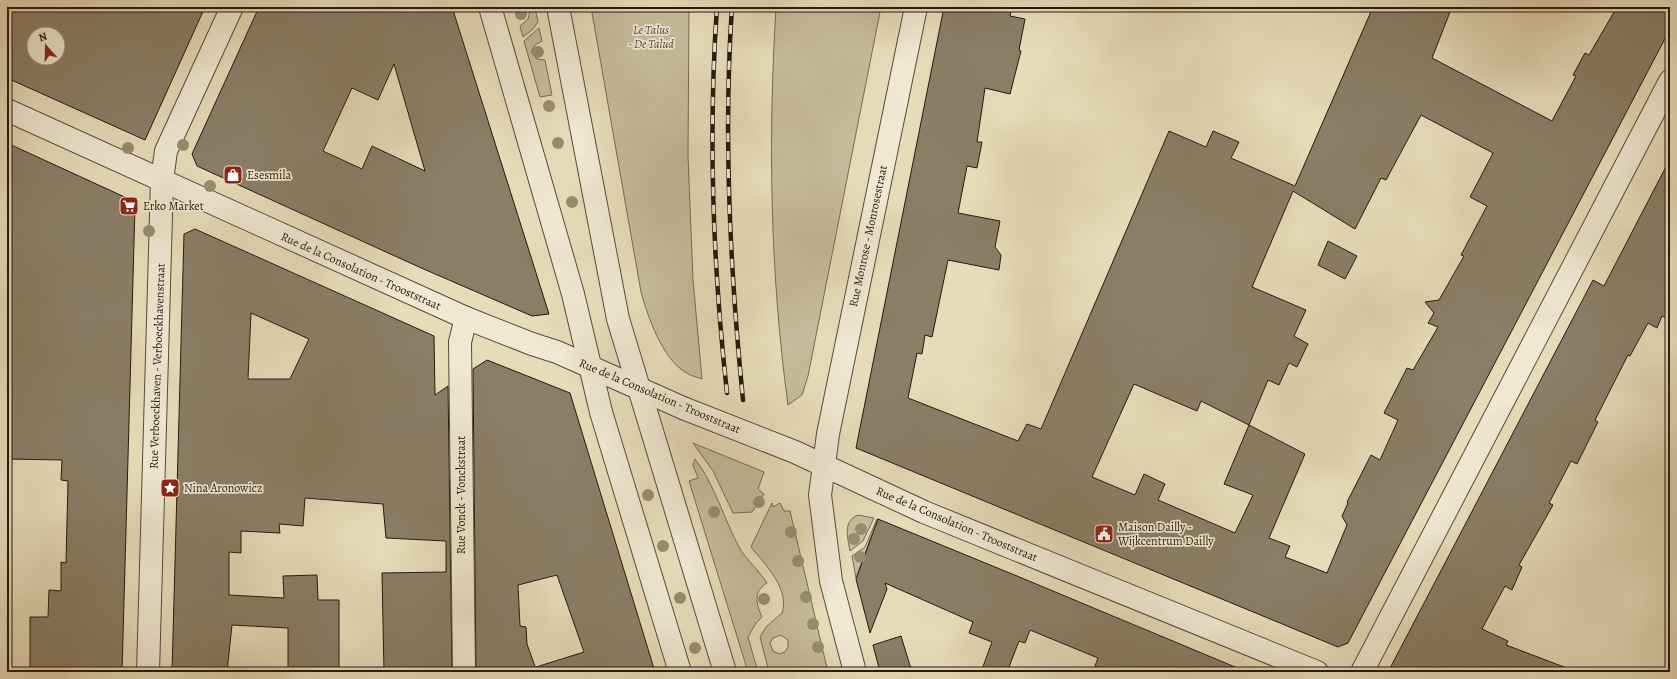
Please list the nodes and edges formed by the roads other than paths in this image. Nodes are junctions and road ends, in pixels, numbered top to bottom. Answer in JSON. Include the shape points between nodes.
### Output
{"nodes":[{"id":1,"x":232,"y":7,"type":"edge"},
{"id":2,"x":490,"y":7,"type":"edge"},
{"id":3,"x":558,"y":7,"type":"edge"},
{"id":4,"x":916,"y":7,"type":"edge"},
{"id":5,"x":1670,"y":81,"type":"edge"},
{"id":6,"x":7,"y":110,"type":"edge"},
{"id":7,"x":162,"y":180,"type":"junction"},
{"id":8,"x":466,"y":318,"type":"junction"},
{"id":9,"x":590,"y":366,"type":"junction"},
{"id":10,"x":639,"y":388,"type":"junction"},
{"id":11,"x":823,"y":466,"type":"junction"},
{"id":12,"x":148,"y":672,"type":"edge"},
{"id":13,"x":464,"y":672,"type":"edge"},
{"id":14,"x":680,"y":672,"type":"edge"},
{"id":15,"x":725,"y":672,"type":"edge"},
{"id":16,"x":855,"y":672,"type":"edge"},
{"id":17,"x":1317,"y":672,"type":"edge"},
{"id":18,"x":1362,"y":672,"type":"edge"}],
"edges":[{"from":1,"to":7,"type":"street","name":"Rue Verboeckhaven - Verboeckhavenstraat","via":[[166,151]]},
{"from":2,"to":9,"type":"street"},
{"from":3,"to":10,"type":"street","via":[[618,319]]},
{"from":4,"to":11,"type":"street","name":"Rue Monrose - Monrosestraat"},
{"from":5,"to":18,"type":"street"},
{"from":6,"to":7,"type":"street","name":"Rue de la Consolation - Trooststraat"},
{"from":7,"to":8,"type":"street","name":"Rue de la Consolation - Trooststraat"},
{"from":7,"to":12,"type":"street","name":"Rue Verboeckhaven - Verboeckhavenstraat"},
{"from":8,"to":9,"type":"street","name":"Rue de la Consolation - Trooststraat"},
{"from":8,"to":13,"type":"street","name":"Rue Vonck - Vonckstraat","via":[[460,342]]},
{"from":9,"to":10,"type":"street","name":"Rue de la Consolation - Trooststraat"},
{"from":9,"to":14,"type":"street","via":[[600,412]]},
{"from":10,"to":11,"type":"street","name":"Rue de la Consolation - Trooststraat"},
{"from":10,"to":15,"type":"street"},
{"from":11,"to":16,"type":"street","name":"Rue Monrose - Monrosestraat","via":[[820,495],[831,580]]},
{"from":11,"to":17,"type":"street","name":"Rue de la Consolation - Trooststraat","via":[[924,512]]}]}
